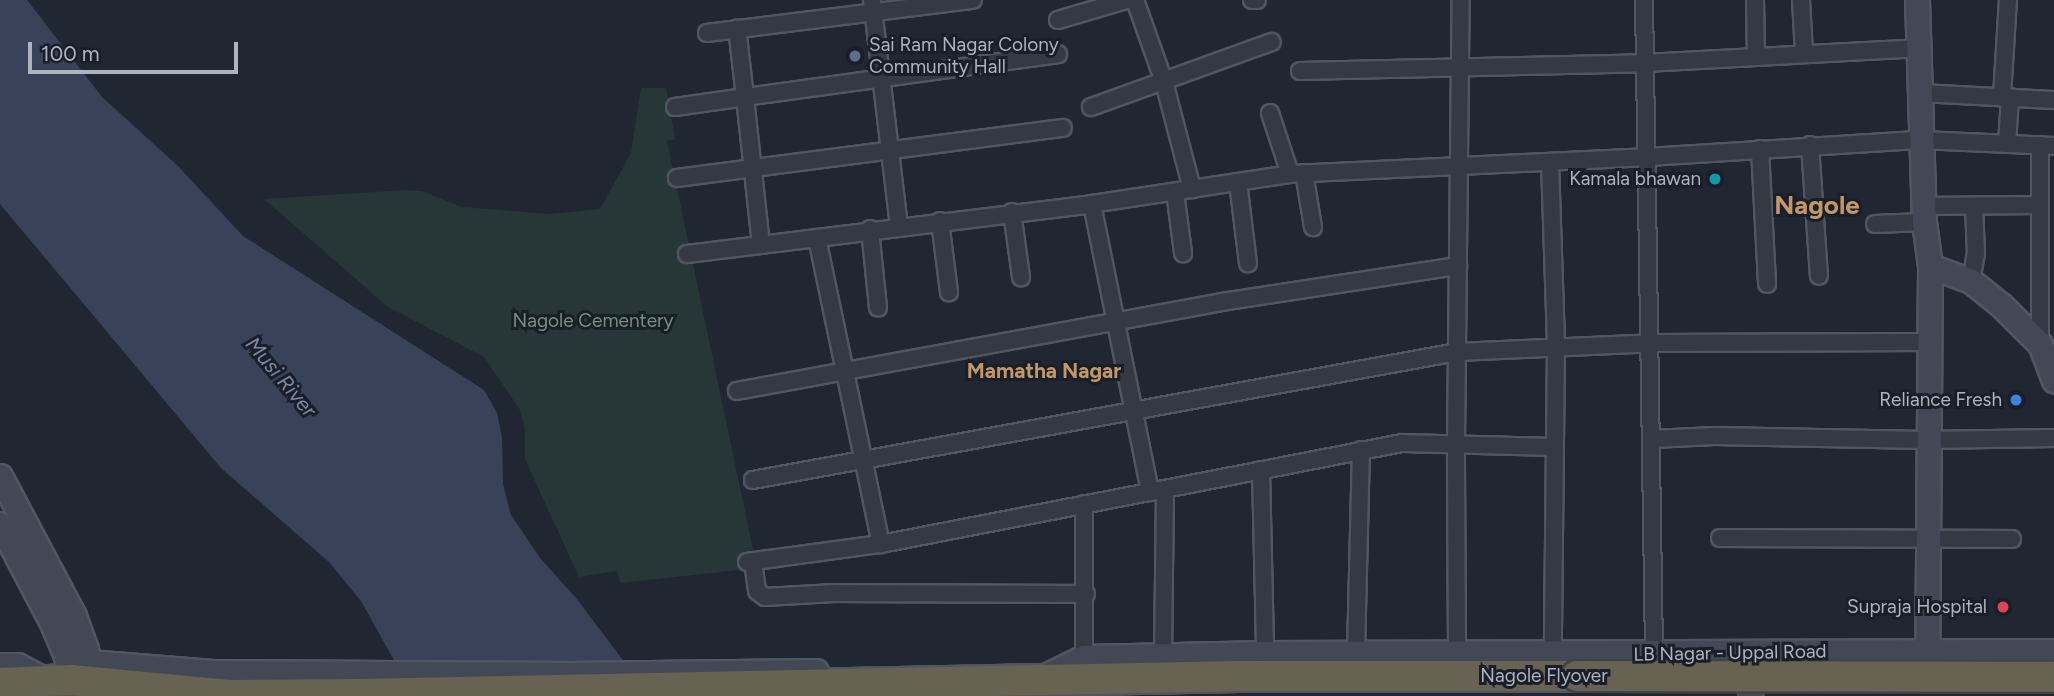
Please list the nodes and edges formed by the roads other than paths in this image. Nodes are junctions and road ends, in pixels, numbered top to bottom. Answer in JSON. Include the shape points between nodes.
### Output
{"nodes":[{"id":1,"x":973,"y":0,"type":"edge"},
{"id":2,"x":1126,"y":0,"type":"edge"},
{"id":3,"x":1135,"y":0,"type":"edge"},
{"id":4,"x":1461,"y":0,"type":"edge"},
{"id":5,"x":1644,"y":0,"type":"edge"},
{"id":6,"x":1755,"y":0,"type":"edge"},
{"id":7,"x":1801,"y":0,"type":"edge"},
{"id":8,"x":1917,"y":0,"type":"edge"},
{"id":9,"x":2008,"y":0,"type":"edge"},
{"id":10,"x":873,"y":6,"type":"edge"},
{"id":11,"x":1058,"y":20,"type":"dead end"},
{"id":12,"x":737,"y":28,"type":"junction"},
{"id":13,"x":707,"y":33,"type":"dead end"},
{"id":14,"x":1272,"y":42,"type":"dead end"},
{"id":15,"x":1918,"y":48,"type":"junction"},
{"id":16,"x":1058,"y":54,"type":"dead end"},
{"id":17,"x":1804,"y":54,"type":"junction"},
{"id":18,"x":1756,"y":57,"type":"junction"},
{"id":19,"x":1645,"y":63,"type":"junction"},
{"id":20,"x":1461,"y":66,"type":"junction"},
{"id":21,"x":1300,"y":71,"type":"dead end"},
{"id":22,"x":882,"y":80,"type":"junction"},
{"id":23,"x":1164,"y":82,"type":"junction"},
{"id":24,"x":1919,"y":93,"type":"junction"},
{"id":25,"x":745,"y":97,"type":"junction"},
{"id":26,"x":2006,"y":97,"type":"junction"},
{"id":27,"x":2054,"y":100,"type":"edge"},
{"id":28,"x":675,"y":107,"type":"dead end"},
{"id":29,"x":1090,"y":107,"type":"dead end"},
{"id":30,"x":1270,"y":113,"type":"dead end"},
{"id":31,"x":1063,"y":128,"type":"dead end"},
{"id":32,"x":1921,"y":140,"type":"junction"},
{"id":33,"x":2007,"y":144,"type":"junction"},
{"id":34,"x":1810,"y":145,"type":"junction"},
{"id":35,"x":2047,"y":145,"type":"edge"},
{"id":36,"x":1760,"y":149,"type":"junction"},
{"id":37,"x":890,"y":150,"type":"junction"},
{"id":38,"x":1648,"y":157,"type":"junction"},
{"id":39,"x":1550,"y":162,"type":"junction"},
{"id":40,"x":1460,"y":164,"type":"junction"},
{"id":41,"x":752,"y":166,"type":"junction"},
{"id":42,"x":1297,"y":174,"type":"junction"},
{"id":43,"x":677,"y":178,"type":"dead end"},
{"id":44,"x":1238,"y":182,"type":"junction"},
{"id":45,"x":1192,"y":189,"type":"junction"},
{"id":46,"x":1175,"y":192,"type":"junction"},
{"id":47,"x":1092,"y":204,"type":"junction"},
{"id":48,"x":2039,"y":205,"type":"junction"},
{"id":49,"x":1974,"y":206,"type":"junction"},
{"id":50,"x":1012,"y":212,"type":"junction"},
{"id":51,"x":1924,"y":214,"type":"junction"},
{"id":52,"x":940,"y":221,"type":"junction"},
{"id":53,"x":1875,"y":224,"type":"dead end"},
{"id":54,"x":899,"y":227,"type":"junction"},
{"id":55,"x":1313,"y":228,"type":"dead end"},
{"id":56,"x":870,"y":229,"type":"junction"},
{"id":57,"x":817,"y":238,"type":"junction"},
{"id":58,"x":761,"y":245,"type":"junction"},
{"id":59,"x":1183,"y":253,"type":"dead end"},
{"id":60,"x":687,"y":254,"type":"dead end"},
{"id":61,"x":1248,"y":263,"type":"dead end"},
{"id":62,"x":1930,"y":266,"type":"junction"},
{"id":63,"x":1458,"y":267,"type":"junction"},
{"id":64,"x":1819,"y":276,"type":"dead end"},
{"id":65,"x":1021,"y":277,"type":"dead end"},
{"id":66,"x":1971,"y":281,"type":"junction"},
{"id":67,"x":1767,"y":284,"type":"dead end"},
{"id":68,"x":948,"y":292,"type":"dead end"},
{"id":69,"x":878,"y":308,"type":"dead end"},
{"id":70,"x":1114,"y":322,"type":"junction"},
{"id":71,"x":1929,"y":342,"type":"junction"},
{"id":72,"x":1652,"y":343,"type":"junction"},
{"id":73,"x":2040,"y":344,"type":"junction"},
{"id":74,"x":1556,"y":347,"type":"junction"},
{"id":75,"x":1457,"y":352,"type":"junction"},
{"id":76,"x":844,"y":370,"type":"junction"},
{"id":77,"x":2054,"y":380,"type":"edge"},
{"id":78,"x":737,"y":391,"type":"dead end"},
{"id":79,"x":1132,"y":409,"type":"junction"},
{"id":80,"x":2054,"y":438,"type":"edge"},
{"id":81,"x":1653,"y":439,"type":"junction"},
{"id":82,"x":1926,"y":440,"type":"junction"},
{"id":83,"x":1455,"y":443,"type":"junction"},
{"id":84,"x":1555,"y":447,"type":"junction"},
{"id":85,"x":1361,"y":450,"type":"junction"},
{"id":86,"x":862,"y":459,"type":"junction"},
{"id":87,"x":1261,"y":470,"type":"junction"},
{"id":88,"x":0,"y":476,"type":"edge"},
{"id":89,"x":753,"y":480,"type":"dead end"},
{"id":90,"x":1157,"y":491,"type":"junction"},
{"id":91,"x":1084,"y":504,"type":"junction"},
{"id":92,"x":0,"y":524,"type":"edge"},
{"id":93,"x":1720,"y":538,"type":"dead end"},
{"id":94,"x":1926,"y":538,"type":"junction"},
{"id":95,"x":2012,"y":539,"type":"dead end"},
{"id":96,"x":881,"y":544,"type":"junction"},
{"id":97,"x":1086,"y":594,"type":"junction"},
{"id":98,"x":1927,"y":650,"type":"junction"},
{"id":99,"x":2054,"y":651,"type":"edge"},
{"id":100,"x":1265,"y":653,"type":"junction"},
{"id":101,"x":1356,"y":653,"type":"junction"},
{"id":102,"x":1457,"y":653,"type":"junction"},
{"id":103,"x":1553,"y":653,"type":"junction"},
{"id":104,"x":1748,"y":653,"type":"junction"},
{"id":105,"x":1654,"y":654,"type":"junction"},
{"id":106,"x":1163,"y":656,"type":"junction"},
{"id":107,"x":1084,"y":657,"type":"junction"},
{"id":108,"x":0,"y":665,"type":"edge"},
{"id":109,"x":73,"y":674,"type":"junction"},
{"id":110,"x":2054,"y":677,"type":"edge"},
{"id":111,"x":1034,"y":681,"type":"junction"},
{"id":112,"x":995,"y":682,"type":"junction"},
{"id":113,"x":0,"y":683,"type":"edge"},
{"id":114,"x":352,"y":683,"type":"edge"},
{"id":115,"x":1750,"y":696,"type":"edge"}],
"edges":[{"from":1,"to":10,"type":"street"},
{"from":2,"to":11,"type":"street"},
{"from":3,"to":23,"type":"street"},
{"from":4,"to":20,"type":"street"},
{"from":5,"to":19,"type":"street"},
{"from":6,"to":18,"type":"street"},
{"from":7,"to":17,"type":"street"},
{"from":8,"to":15,"type":"street"},
{"from":9,"to":26,"type":"street"},
{"from":10,"to":12,"type":"street"},
{"from":10,"to":22,"type":"street"},
{"from":12,"to":13,"type":"street"},
{"from":12,"to":25,"type":"street"},
{"from":14,"to":23,"type":"street"},
{"from":15,"to":17,"type":"street"},
{"from":15,"to":24,"type":"street"},
{"from":16,"to":22,"type":"street"},
{"from":17,"to":18,"type":"street"},
{"from":18,"to":19,"type":"street"},
{"from":19,"to":20,"type":"street"},
{"from":19,"to":38,"type":"street"},
{"from":20,"to":21,"type":"street"},
{"from":20,"to":40,"type":"street"},
{"from":22,"to":25,"type":"street"},
{"from":22,"to":37,"type":"street"},
{"from":23,"to":29,"type":"street"},
{"from":23,"to":45,"type":"street"},
{"from":24,"to":26,"type":"street"},
{"from":24,"to":32,"type":"street"},
{"from":25,"to":28,"type":"street"},
{"from":25,"to":41,"type":"street"},
{"from":26,"to":27,"type":"street"},
{"from":26,"to":33,"type":"street"},
{"from":30,"to":42,"type":"street"},
{"from":31,"to":37,"type":"street"},
{"from":32,"to":33,"type":"street"},
{"from":32,"to":34,"type":"street"},
{"from":32,"to":51,"type":"street"},
{"from":33,"to":35,"type":"street"},
{"from":34,"to":36,"type":"street"},
{"from":34,"to":64,"type":"street"},
{"from":35,"to":48,"type":"street"},
{"from":36,"to":38,"type":"street"},
{"from":36,"to":67,"type":"street"},
{"from":37,"to":41,"type":"street"},
{"from":37,"to":54,"type":"street"},
{"from":38,"to":39,"type":"street"},
{"from":38,"to":72,"type":"street"},
{"from":39,"to":40,"type":"street"},
{"from":39,"to":74,"type":"street"},
{"from":40,"to":42,"type":"street"},
{"from":40,"to":63,"type":"street"},
{"from":41,"to":43,"type":"street"},
{"from":41,"to":58,"type":"street"},
{"from":42,"to":44,"type":"street"},
{"from":42,"to":55,"type":"street"},
{"from":44,"to":45,"type":"street"},
{"from":44,"to":61,"type":"street"},
{"from":45,"to":46,"type":"street"},
{"from":46,"to":47,"type":"street"},
{"from":46,"to":59,"type":"street"},
{"from":47,"to":50,"type":"street"},
{"from":47,"to":70,"type":"street"},
{"from":48,"to":49,"type":"street"},
{"from":48,"to":73,"type":"street"},
{"from":49,"to":51,"type":"street"},
{"from":49,"to":66,"type":"street","via":[[1976,254]]},
{"from":50,"to":52,"type":"street"},
{"from":50,"to":65,"type":"street"},
{"from":51,"to":53,"type":"street"},
{"from":51,"to":62,"type":"street"},
{"from":52,"to":54,"type":"street"},
{"from":52,"to":68,"type":"street"},
{"from":54,"to":56,"type":"street"},
{"from":56,"to":57,"type":"street"},
{"from":56,"to":69,"type":"street"},
{"from":57,"to":58,"type":"street"},
{"from":57,"to":76,"type":"street"},
{"from":58,"to":60,"type":"street"},
{"from":62,"to":66,"type":"street"},
{"from":62,"to":71,"type":"street"},
{"from":63,"to":70,"type":"street"},
{"from":63,"to":75,"type":"street"},
{"from":66,"to":73,"type":"street"},
{"from":70,"to":76,"type":"street"},
{"from":70,"to":79,"type":"street"},
{"from":71,"to":72,"type":"street"},
{"from":71,"to":82,"type":"street"},
{"from":72,"to":74,"type":"street"},
{"from":72,"to":81,"type":"street"},
{"from":73,"to":77,"type":"street"},
{"from":74,"to":75,"type":"street"},
{"from":74,"to":84,"type":"street"},
{"from":75,"to":79,"type":"street"},
{"from":75,"to":83,"type":"street"},
{"from":76,"to":78,"type":"street"},
{"from":76,"to":86,"type":"street"},
{"from":79,"to":86,"type":"street"},
{"from":79,"to":90,"type":"street"},
{"from":80,"to":82,"type":"street"},
{"from":81,"to":82,"type":"street"},
{"from":81,"to":105,"type":"street"},
{"from":82,"to":94,"type":"street"},
{"from":83,"to":84,"type":"street"},
{"from":83,"to":85,"type":"street","via":[[1402,443]]},
{"from":83,"to":102,"type":"street"},
{"from":84,"to":103,"type":"street"},
{"from":85,"to":87,"type":"street"},
{"from":85,"to":101,"type":"street"},
{"from":86,"to":89,"type":"street"},
{"from":86,"to":96,"type":"street"},
{"from":87,"to":90,"type":"street"},
{"from":87,"to":100,"type":"street"},
{"from":88,"to":109,"type":"street","via":[[74,616]]},
{"from":90,"to":91,"type":"street"},
{"from":90,"to":106,"type":"street"},
{"from":91,"to":96,"type":"street"},
{"from":91,"to":97,"type":"street"},
{"from":92,"to":109,"type":"street","via":[[52,622]]},
{"from":93,"to":94,"type":"street"},
{"from":94,"to":95,"type":"street"},
{"from":94,"to":98,"type":"street"},
{"from":96,"to":97,"type":"street","via":[[750,562],[757,591],[765,597]]},
{"from":97,"to":107,"type":"street"},
{"from":98,"to":99,"type":"street","name":"LB Nagar - Uppal Road"},
{"from":98,"to":104,"type":"street","name":"LB Nagar - Uppal Road"},
{"from":100,"to":101,"type":"street","name":"LB Nagar - Uppal Road"},
{"from":100,"to":106,"type":"street","name":"LB Nagar - Uppal Road"},
{"from":101,"to":102,"type":"street","name":"LB Nagar - Uppal Road"},
{"from":102,"to":103,"type":"street","name":"LB Nagar - Uppal Road"},
{"from":103,"to":105,"type":"street","name":"LB Nagar - Uppal Road"},
{"from":104,"to":105,"type":"street","name":"LB Nagar - Uppal Road"},
{"from":104,"to":115,"type":"street"},
{"from":106,"to":107,"type":"street","name":"LB Nagar - Uppal Road"},
{"from":107,"to":111,"type":"street","name":"LB Nagar - Uppal Road"},
{"from":108,"to":109,"type":"street"},
{"from":109,"to":113,"type":"highway","name":"Nagole Flyover"},
{"from":109,"to":114,"type":"highway","name":"Nagole Flyover","via":[[231,695]]},
{"from":110,"to":111,"type":"highway","name":"Nagole Flyover","bridge":true,"via":[[1279,676]]},
{"from":111,"to":112,"type":"highway","name":"Nagole Flyover"},
{"from":112,"to":114,"type":"highway","name":"Nagole Flyover"},
{"from":112,"to":114,"type":"street","via":[[961,673],[766,670]]}]}
